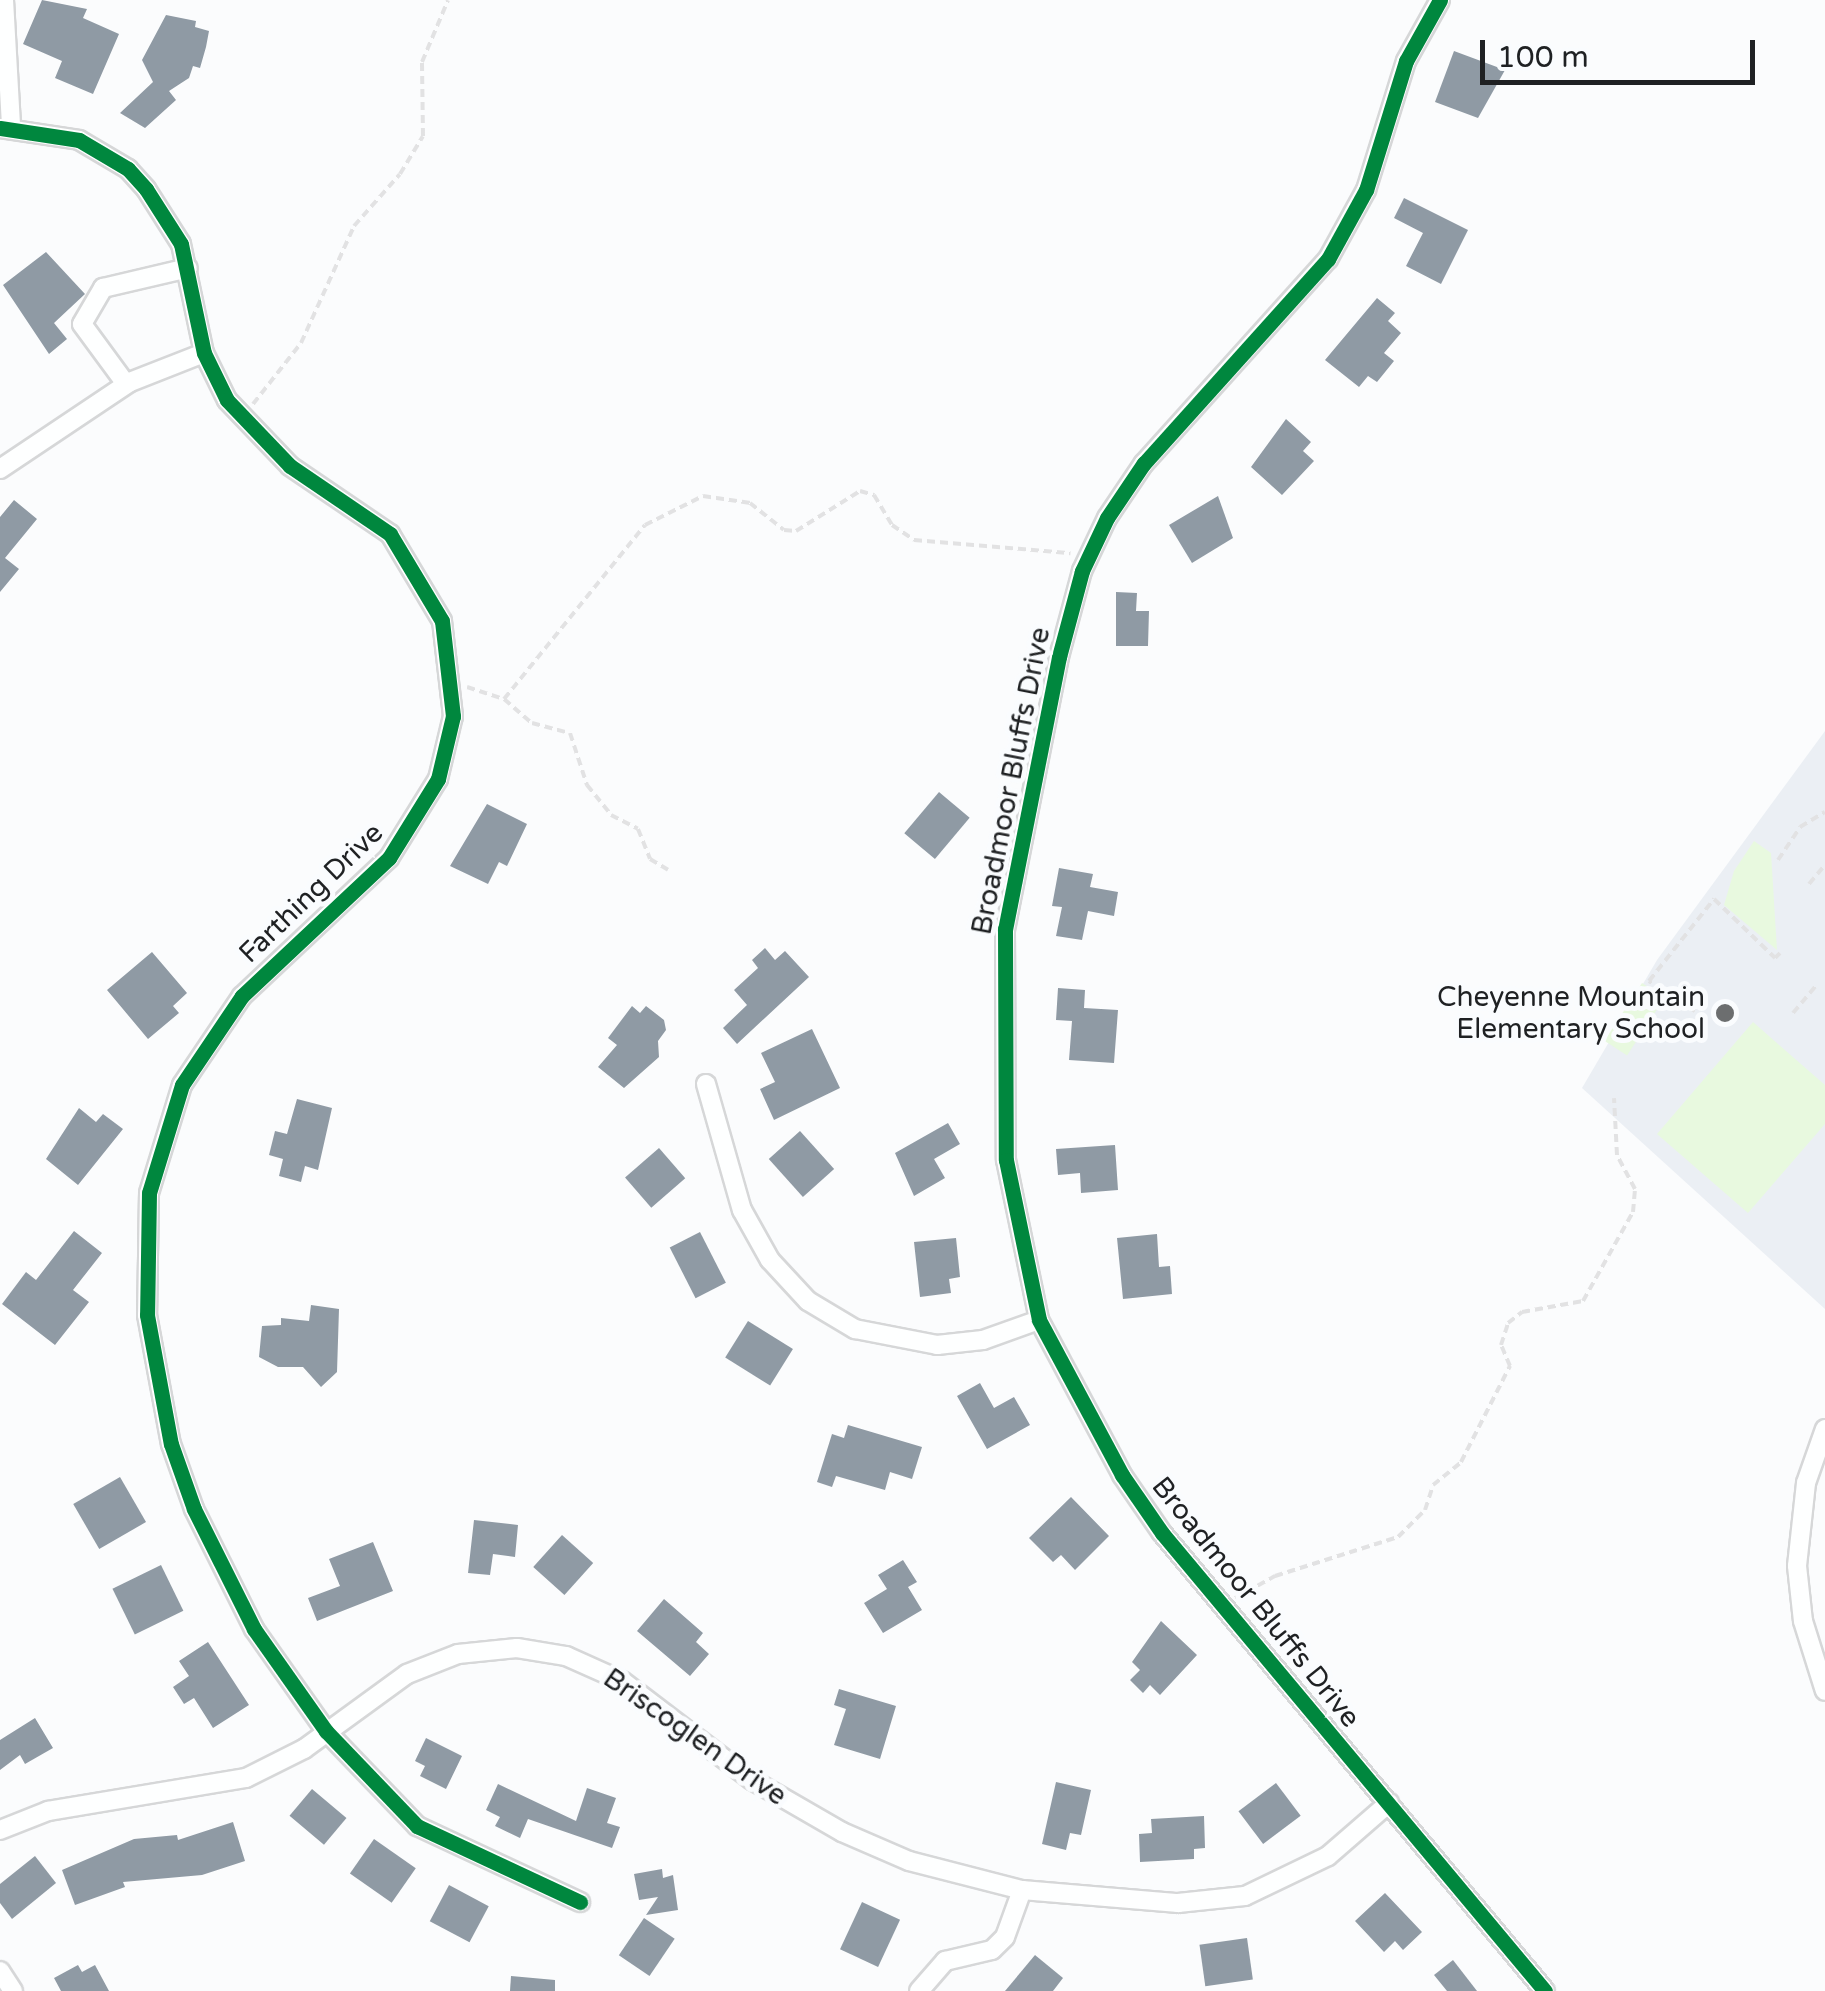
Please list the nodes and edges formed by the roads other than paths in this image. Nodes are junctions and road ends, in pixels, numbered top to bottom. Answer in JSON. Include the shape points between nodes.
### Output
{"nodes":[{"id":1,"x":4,"y":0,"type":"edge"},
{"id":2,"x":1440,"y":0,"type":"edge"},
{"id":3,"x":6,"y":126,"type":"edge"},
{"id":4,"x":188,"y":268,"type":"junction"},
{"id":5,"x":204,"y":353,"type":"junction"},
{"id":6,"x":126,"y":384,"type":"junction"},
{"id":7,"x":0,"y":469,"type":"edge"},
{"id":8,"x":706,"y":1084,"type":"dead end"},
{"id":9,"x":1039,"y":1320,"type":"junction"},
{"id":10,"x":1825,"y":1430,"type":"edge"},
{"id":11,"x":1825,"y":1691,"type":"edge"},
{"id":12,"x":326,"y":1731,"type":"junction"},
{"id":13,"x":1389,"y":1803,"type":"junction"},
{"id":14,"x":0,"y":1830,"type":"edge"},
{"id":15,"x":1022,"y":1890,"type":"junction"},
{"id":16,"x":580,"y":1902,"type":"dead end"},
{"id":17,"x":0,"y":1972,"type":"edge"},
{"id":18,"x":13,"y":1991,"type":"edge"},
{"id":19,"x":919,"y":1991,"type":"edge"},
{"id":20,"x":1544,"y":1991,"type":"edge"}],
"edges":[{"from":1,"to":3,"type":"street"},
{"from":2,"to":9,"type":"street","name":"Broadmoor Bluffs Drive","via":[[1406,60],[1366,190],[1328,259],[1144,462],[1089,555],[1058,657],[1005,929],[1006,1160]]},
{"from":3,"to":4,"type":"street","name":"Farthing Drive","via":[[79,140],[128,169],[165,214]]},
{"from":4,"to":5,"type":"street","name":"Farthing Drive"},
{"from":4,"to":6,"type":"street","via":[[104,288],[82,324]]},
{"from":5,"to":6,"type":"street"},
{"from":5,"to":12,"type":"street","name":"Farthing Drive","via":[[240,419],[290,466],[366,514],[403,549],[442,621],[453,682],[448,747],[424,810],[389,858],[270,966],[218,1026],[166,1124],[149,1193],[148,1316],[171,1444],[235,1595]]},
{"from":6,"to":7,"type":"street"},
{"from":8,"to":9,"type":"street","via":[[742,1210],[770,1260],[808,1301],[855,1329],[923,1344],[983,1340]]},
{"from":9,"to":13,"type":"street","name":"Broadmoor Bluffs Drive","via":[[1122,1475]]},
{"from":10,"to":11,"type":"street","via":[[1806,1483],[1798,1566],[1803,1621]]},
{"from":12,"to":14,"type":"street","name":"Briscoglen Drive","via":[[272,1767],[220,1786],[59,1808]]},
{"from":12,"to":15,"type":"street","name":"Briscoglen Drive","via":[[431,1662],[486,1650],[542,1651],[622,1681],[809,1816],[909,1861]]},
{"from":12,"to":16,"type":"street","name":"Farthing Drive","via":[[417,1826]]},
{"from":13,"to":15,"type":"street","name":"Briscoglen Drive","via":[[1328,1856],[1245,1896],[1178,1903]]},
{"from":13,"to":20,"type":"street","name":"Broadmoor Bluffs Drive"},
{"from":15,"to":19,"type":"street","via":[[1005,1937],[992,1950],[945,1961]]},
{"from":17,"to":18,"type":"street"}]}
